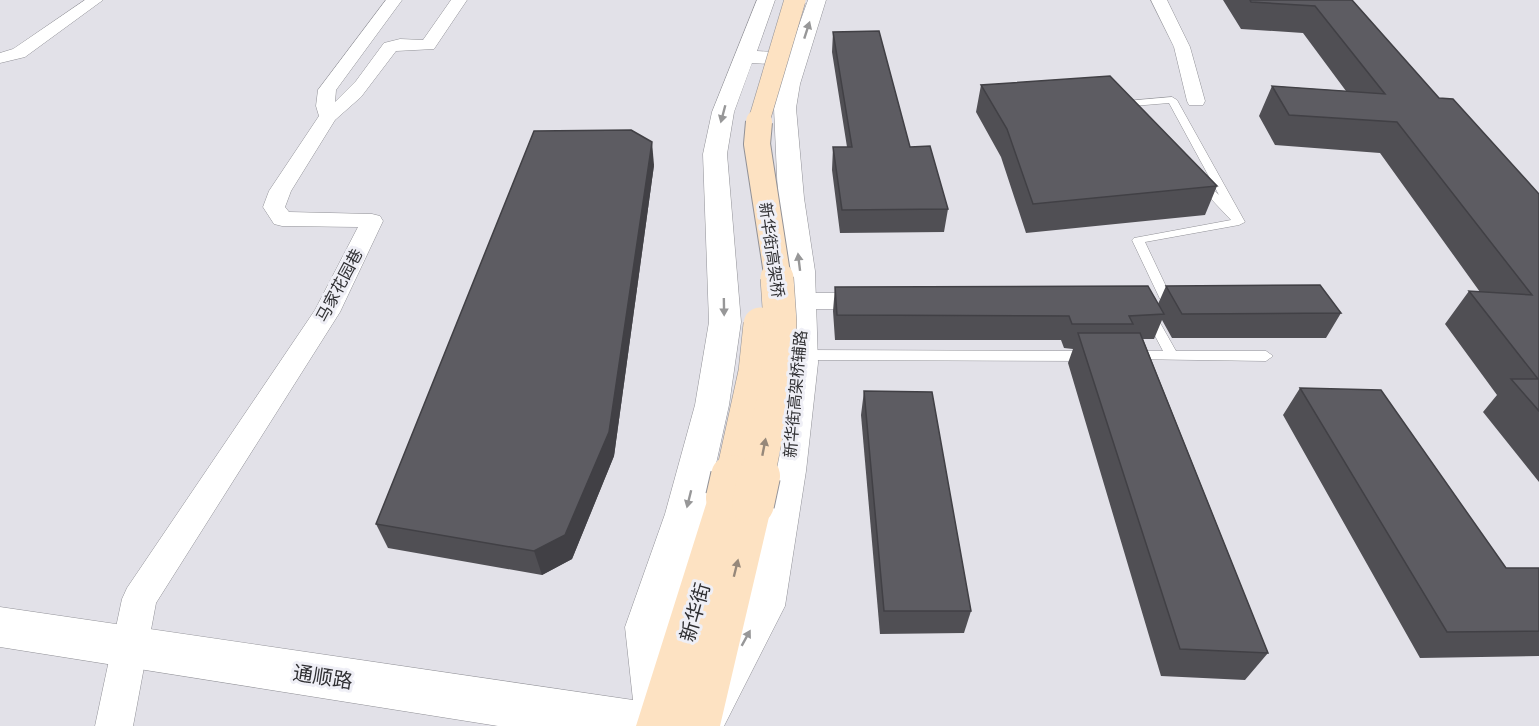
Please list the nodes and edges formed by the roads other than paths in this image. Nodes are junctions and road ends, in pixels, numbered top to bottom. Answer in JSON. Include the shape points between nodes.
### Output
{"nodes":[{"id":1,"x":95,"y":0,"type":"edge"},
{"id":2,"x":394,"y":0,"type":"edge"},
{"id":3,"x":459,"y":0,"type":"edge"},
{"id":4,"x":766,"y":0,"type":"edge"},
{"id":5,"x":785,"y":0,"type":"edge"},
{"id":6,"x":795,"y":0,"type":"edge"},
{"id":7,"x":817,"y":0,"type":"edge"},
{"id":8,"x":1159,"y":0,"type":"edge"},
{"id":9,"x":745,"y":56,"type":"junction"},
{"id":10,"x":0,"y":58,"type":"edge"},
{"id":11,"x":797,"y":60,"type":"junction"},
{"id":12,"x":1196,"y":101,"type":"dead end"},
{"id":13,"x":328,"y":116,"type":"junction"},
{"id":14,"x":1142,"y":121,"type":"edge"},
{"id":15,"x":1191,"y":171,"type":"edge"},
{"id":16,"x":1239,"y":222,"type":"junction"},
{"id":17,"x":895,"y":300,"type":"edge"},
{"id":18,"x":801,"y":301,"type":"junction"},
{"id":19,"x":801,"y":355,"type":"junction"},
{"id":20,"x":1100,"y":356,"type":"edge"},
{"id":21,"x":1124,"y":356,"type":"edge"},
{"id":22,"x":1172,"y":356,"type":"junction"},
{"id":23,"x":1266,"y":357,"type":"dead end"},
{"id":24,"x":740,"y":501,"type":"junction"},
{"id":25,"x":0,"y":627,"type":"edge"},
{"id":26,"x":128,"y":646,"type":"junction"},
{"id":27,"x":114,"y":726,"type":"edge"},
{"id":28,"x":647,"y":726,"type":"edge"},
{"id":29,"x":660,"y":726,"type":"edge"},
{"id":30,"x":697,"y":726,"type":"edge"}],
"edges":[{"from":1,"to":10,"type":"street","via":[[19,52]]},
{"from":2,"to":13,"type":"street","via":[[327,90]]},
{"from":3,"to":13,"type":"street","via":[[428,45],[390,46],[351,99]]},
{"from":4,"to":9,"type":"street"},
{"from":5,"to":24,"type":"main road","name":"新华街高架桥","bridge":true,"via":[[746,116],[743,140],[759,270],[760,322]]},
{"from":24,"to":6,"type":"main road","name":"新华街高架桥","one_way":true,"bridge":true,"via":[[778,375],[777,271],[758,144],[759,116]]},
{"from":11,"to":7,"type":"street","name":"新华街高架桥辅路","one_way":true},
{"from":8,"to":12,"type":"street","via":[[1182,47]]},
{"from":9,"to":11,"type":"street"},
{"from":9,"to":29,"type":"street","one_way":true,"via":[[723,112],[715,154],[725,322],[712,405],[686,514],[646,627]]},
{"from":18,"to":11,"type":"street","name":"新华街高架桥辅路","one_way":true,"via":[[786,108]]},
{"from":13,"to":26,"type":"street","name":"马家花园巷","via":[[280,191],[274,207],[282,219],[372,220],[327,312],[139,599]]},
{"from":14,"to":16,"type":"lane","via":[[1126,104],[1172,100]]},
{"from":15,"to":16,"type":"lane"},
{"from":16,"to":22,"type":"lane","via":[[1138,240]]},
{"from":17,"to":18,"type":"street"},
{"from":18,"to":19,"type":"street","name":"新华街高架桥辅路"},
{"from":19,"to":20,"type":"lane"},
{"from":30,"to":19,"type":"street","name":"新华街高架桥辅路","one_way":true,"via":[[764,606],[787,471]]},
{"from":21,"to":22,"type":"lane"},
{"from":22,"to":23,"type":"lane"},
{"from":24,"to":29,"type":"main road","name":"新华街"},
{"from":30,"to":24,"type":"main road","name":"新华街","one_way":true},
{"from":25,"to":26,"type":"street","name":"通顺路"},
{"from":26,"to":27,"type":"street"},
{"from":26,"to":28,"type":"street","name":"通顺路"}]}
